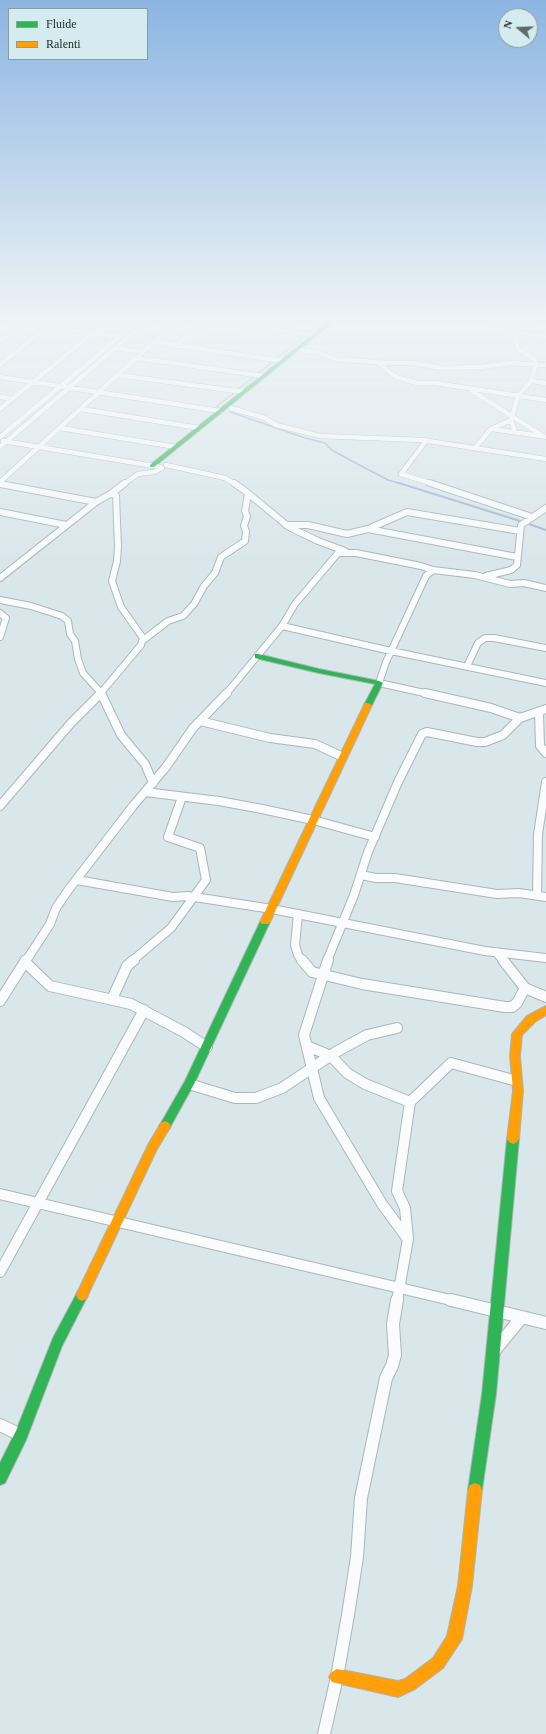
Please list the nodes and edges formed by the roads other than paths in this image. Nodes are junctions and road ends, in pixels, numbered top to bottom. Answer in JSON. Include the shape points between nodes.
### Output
{"nodes":[{"id":1,"x":11,"y":400,"type":"edge"},
{"id":2,"x":44,"y":400,"type":"edge"},
{"id":3,"x":53,"y":400,"type":"edge"},
{"id":4,"x":91,"y":400,"type":"edge"},
{"id":5,"x":150,"y":400,"type":"edge"},
{"id":6,"x":234,"y":400,"type":"edge"},
{"id":7,"x":241,"y":400,"type":"edge"},
{"id":8,"x":485,"y":400,"type":"edge"},
{"id":9,"x":517,"y":400,"type":"edge"},
{"id":10,"x":231,"y":408,"type":"junction"},
{"id":11,"x":81,"y":409,"type":"junction"},
{"id":12,"x":0,"y":410,"type":"edge"},
{"id":13,"x":220,"y":411,"type":"junction"},
{"id":14,"x":512,"y":418,"type":"junction"},
{"id":15,"x":60,"y":428,"type":"junction"},
{"id":16,"x":199,"y":428,"type":"junction"},
{"id":17,"x":491,"y":429,"type":"junction"},
{"id":18,"x":516,"y":432,"type":"junction"},
{"id":19,"x":0,"y":437,"type":"edge"},
{"id":20,"x":546,"y":437,"type":"edge"},
{"id":21,"x":3,"y":441,"type":"edge"},
{"id":22,"x":426,"y":441,"type":"junction"},
{"id":23,"x":176,"y":446,"type":"junction"},
{"id":24,"x":0,"y":447,"type":"edge"},
{"id":25,"x":39,"y":447,"type":"junction"},
{"id":26,"x":475,"y":448,"type":"junction"},
{"id":27,"x":546,"y":459,"type":"edge"},
{"id":28,"x":152,"y":466,"type":"junction"},
{"id":29,"x":164,"y":466,"type":"junction"},
{"id":30,"x":0,"y":483,"type":"edge"},
{"id":31,"x":112,"y":493,"type":"junction"},
{"id":32,"x":248,"y":493,"type":"junction"},
{"id":33,"x":96,"y":502,"type":"junction"},
{"id":34,"x":546,"y":508,"type":"edge"},
{"id":35,"x":0,"y":512,"type":"edge"},
{"id":36,"x":532,"y":517,"type":"junction"},
{"id":37,"x":66,"y":525,"type":"junction"},
{"id":38,"x":286,"y":525,"type":"junction"},
{"id":39,"x":368,"y":529,"type":"junction"},
{"id":40,"x":520,"y":531,"type":"junction"},
{"id":41,"x":346,"y":552,"type":"junction"},
{"id":42,"x":518,"y":557,"type":"junction"},
{"id":43,"x":433,"y":570,"type":"junction"},
{"id":44,"x":1,"y":574,"type":"edge"},
{"id":45,"x":483,"y":577,"type":"junction"},
{"id":46,"x":546,"y":588,"type":"edge"},
{"id":47,"x":0,"y":600,"type":"edge"},
{"id":48,"x":0,"y":613,"type":"edge"},
{"id":49,"x":282,"y":626,"type":"junction"},
{"id":50,"x":0,"y":637,"type":"edge"},
{"id":51,"x":142,"y":641,"type":"junction"},
{"id":52,"x":546,"y":648,"type":"edge"},
{"id":53,"x":391,"y":651,"type":"junction"},
{"id":54,"x":258,"y":656,"type":"junction"},
{"id":55,"x":467,"y":666,"type":"junction"},
{"id":56,"x":379,"y":682,"type":"junction"},
{"id":57,"x":546,"y":683,"type":"edge"},
{"id":58,"x":101,"y":693,"type":"junction"},
{"id":59,"x":542,"y":711,"type":"edge"},
{"id":60,"x":520,"y":718,"type":"junction"},
{"id":61,"x":200,"y":721,"type":"junction"},
{"id":62,"x":546,"y":753,"type":"edge"},
{"id":63,"x":343,"y":757,"type":"junction"},
{"id":64,"x":546,"y":782,"type":"edge"},
{"id":65,"x":153,"y":783,"type":"junction"},
{"id":66,"x":145,"y":792,"type":"junction"},
{"id":67,"x":182,"y":796,"type":"junction"},
{"id":68,"x":0,"y":806,"type":"edge"},
{"id":69,"x":313,"y":820,"type":"junction"},
{"id":70,"x":375,"y":837,"type":"junction"},
{"id":71,"x":361,"y":875,"type":"junction"},
{"id":72,"x":77,"y":880,"type":"junction"},
{"id":73,"x":537,"y":895,"type":"junction"},
{"id":74,"x":194,"y":897,"type":"junction"},
{"id":75,"x":546,"y":897,"type":"edge"},
{"id":76,"x":272,"y":909,"type":"junction"},
{"id":77,"x":298,"y":914,"type":"junction"},
{"id":78,"x":342,"y":922,"type":"junction"},
{"id":79,"x":496,"y":952,"type":"junction"},
{"id":80,"x":546,"y":958,"type":"edge"},
{"id":81,"x":25,"y":962,"type":"junction"},
{"id":82,"x":322,"y":975,"type":"junction"},
{"id":83,"x":525,"y":988,"type":"junction"},
{"id":84,"x":546,"y":997,"type":"edge"},
{"id":85,"x":112,"y":999,"type":"junction"},
{"id":86,"x":0,"y":1000,"type":"edge"},
{"id":87,"x":144,"y":1010,"type":"junction"},
{"id":88,"x":546,"y":1010,"type":"edge"},
{"id":89,"x":397,"y":1028,"type":"dead end"},
{"id":90,"x":306,"y":1046,"type":"junction"},
{"id":91,"x":207,"y":1047,"type":"junction"},
{"id":92,"x":331,"y":1056,"type":"junction"},
{"id":93,"x":312,"y":1069,"type":"junction"},
{"id":94,"x":517,"y":1081,"type":"junction"},
{"id":95,"x":189,"y":1084,"type":"junction"},
{"id":96,"x":410,"y":1102,"type":"junction"},
{"id":97,"x":0,"y":1194,"type":"edge"},
{"id":98,"x":39,"y":1203,"type":"junction"},
{"id":99,"x":116,"y":1221,"type":"junction"},
{"id":100,"x":408,"y":1239,"type":"junction"},
{"id":101,"x":0,"y":1272,"type":"edge"},
{"id":102,"x":398,"y":1288,"type":"junction"},
{"id":103,"x":496,"y":1311,"type":"junction"},
{"id":104,"x":522,"y":1317,"type":"junction"},
{"id":105,"x":546,"y":1323,"type":"edge"},
{"id":106,"x":492,"y":1354,"type":"junction"},
{"id":107,"x":0,"y":1425,"type":"edge"},
{"id":108,"x":21,"y":1435,"type":"junction"},
{"id":109,"x":0,"y":1478,"type":"edge"},
{"id":110,"x":337,"y":1677,"type":"junction"},
{"id":111,"x":324,"y":1734,"type":"edge"}],
"edges":[{"from":1,"to":12,"type":"street"},
{"from":2,"to":19,"type":"street"},
{"from":3,"to":21,"type":"street"},
{"from":4,"to":11,"type":"street"},
{"from":5,"to":13,"type":"street"},
{"from":6,"to":13,"type":"street"},
{"from":7,"to":10,"type":"street"},
{"from":8,"to":14,"type":"street"},
{"from":9,"to":14,"type":"street"},
{"from":10,"to":22,"type":"street","via":[[265,418],[276,425],[320,436]]},
{"from":10,"to":29,"type":"street"},
{"from":11,"to":15,"type":"street"},
{"from":11,"to":16,"type":"street"},
{"from":13,"to":16,"type":"street"},
{"from":14,"to":17,"type":"street"},
{"from":14,"to":18,"type":"street"},
{"from":14,"to":20,"type":"street"},
{"from":15,"to":23,"type":"street"},
{"from":15,"to":25,"type":"street"},
{"from":16,"to":23,"type":"street"},
{"from":17,"to":18,"type":"street"},
{"from":17,"to":26,"type":"street"},
{"from":18,"to":20,"type":"street"},
{"from":21,"to":24,"type":"street"},
{"from":21,"to":25,"type":"street"},
{"from":22,"to":26,"type":"street"},
{"from":22,"to":36,"type":"street","via":[[401,474]]},
{"from":23,"to":28,"type":"street"},
{"from":25,"to":28,"type":"street"},
{"from":25,"to":30,"type":"street"},
{"from":26,"to":27,"type":"street"},
{"from":28,"to":29,"type":"street"},
{"from":29,"to":31,"type":"street","via":[[154,472],[138,474]]},
{"from":29,"to":32,"type":"street","via":[[225,478]]},
{"from":30,"to":33,"type":"street"},
{"from":31,"to":33,"type":"street"},
{"from":31,"to":51,"type":"street","via":[[116,496],[118,547],[112,581],[121,607],[140,633]]},
{"from":32,"to":38,"type":"street"},
{"from":32,"to":51,"type":"street","via":[[244,511],[247,516],[244,526],[246,541],[221,557],[215,573],[183,616],[157,627]]},
{"from":33,"to":37,"type":"street"},
{"from":34,"to":36,"type":"street"},
{"from":35,"to":37,"type":"street"},
{"from":36,"to":40,"type":"street","via":[[521,524]]},
{"from":37,"to":44,"type":"street"},
{"from":38,"to":39,"type":"street","via":[[308,525],[347,534]]},
{"from":38,"to":41,"type":"street"},
{"from":39,"to":40,"type":"street","via":[[407,512]]},
{"from":39,"to":42,"type":"street"},
{"from":40,"to":42,"type":"street"},
{"from":41,"to":43,"type":"street","via":[[385,558]]},
{"from":41,"to":49,"type":"street","via":[[338,553],[319,574]]},
{"from":42,"to":45,"type":"street","via":[[517,565],[511,570]]},
{"from":43,"to":45,"type":"street"},
{"from":43,"to":53,"type":"street","via":[[426,576]]},
{"from":45,"to":46,"type":"street","via":[[510,584],[524,583]]},
{"from":47,"to":58,"type":"street","via":[[31,606],[62,616],[68,621],[83,673]]},
{"from":48,"to":50,"type":"street","via":[[6,618]]},
{"from":49,"to":53,"type":"street"},
{"from":49,"to":54,"type":"street"},
{"from":51,"to":58,"type":"street"},
{"from":52,"to":55,"type":"street","via":[[485,638],[478,643]]},
{"from":53,"to":55,"type":"street"},
{"from":53,"to":56,"type":"street"},
{"from":54,"to":56,"type":"street"},
{"from":54,"to":61,"type":"street"},
{"from":55,"to":57,"type":"street"},
{"from":56,"to":60,"type":"street","via":[[491,708]]},
{"from":56,"to":63,"type":"street"},
{"from":58,"to":65,"type":"street","via":[[121,735],[145,764]]},
{"from":58,"to":68,"type":"street","via":[[71,723]]},
{"from":59,"to":60,"type":"street"},
{"from":59,"to":62,"type":"street","via":[[540,746]]},
{"from":60,"to":70,"type":"street","via":[[502,735],[485,742],[427,732],[422,734]]},
{"from":61,"to":63,"type":"street","via":[[270,738],[314,744]]},
{"from":61,"to":65,"type":"street"},
{"from":63,"to":69,"type":"street"},
{"from":64,"to":73,"type":"street","via":[[538,834]]},
{"from":65,"to":66,"type":"street"},
{"from":66,"to":67,"type":"street"},
{"from":66,"to":72,"type":"street"},
{"from":67,"to":69,"type":"street"},
{"from":67,"to":74,"type":"street","via":[[168,837],[200,848],[206,880]]},
{"from":69,"to":70,"type":"street"},
{"from":69,"to":76,"type":"street"},
{"from":70,"to":71,"type":"street"},
{"from":71,"to":73,"type":"street","via":[[497,894]]},
{"from":71,"to":78,"type":"street"},
{"from":72,"to":74,"type":"street","via":[[173,897]]},
{"from":72,"to":81,"type":"street","via":[[56,908],[50,924]]},
{"from":73,"to":75,"type":"street"},
{"from":74,"to":76,"type":"street"},
{"from":74,"to":85,"type":"street","via":[[171,928],[126,966]]},
{"from":76,"to":77,"type":"street"},
{"from":76,"to":91,"type":"street"},
{"from":77,"to":78,"type":"street"},
{"from":77,"to":82,"type":"street","via":[[295,945],[298,955],[312,972]]},
{"from":78,"to":79,"type":"street"},
{"from":78,"to":82,"type":"street"},
{"from":79,"to":80,"type":"street"},
{"from":79,"to":83,"type":"street"},
{"from":81,"to":85,"type":"street","via":[[50,986]]},
{"from":81,"to":86,"type":"street"},
{"from":82,"to":83,"type":"street","via":[[398,991],[505,1007],[512,1007]]},
{"from":82,"to":90,"type":"street","via":[[304,1035]]},
{"from":83,"to":84,"type":"street"},
{"from":85,"to":87,"type":"street"},
{"from":87,"to":91,"type":"street"},
{"from":87,"to":98,"type":"street"},
{"from":88,"to":94,"type":"street","via":[[531,1019],[517,1034]]},
{"from":89,"to":92,"type":"street","via":[[367,1035]]},
{"from":90,"to":92,"type":"street"},
{"from":90,"to":93,"type":"street"},
{"from":91,"to":95,"type":"street"},
{"from":92,"to":93,"type":"street"},
{"from":92,"to":96,"type":"street","via":[[347,1073],[365,1084]]},
{"from":93,"to":95,"type":"street","via":[[282,1088],[256,1098],[235,1098]]},
{"from":93,"to":100,"type":"street","via":[[319,1098],[382,1204]]},
{"from":94,"to":96,"type":"street","via":[[451,1063]]},
{"from":94,"to":103,"type":"street","via":[[518,1099]]},
{"from":95,"to":99,"type":"street","via":[[153,1146]]},
{"from":96,"to":100,"type":"street","via":[[397,1191],[405,1208]]},
{"from":97,"to":98,"type":"street"},
{"from":98,"to":99,"type":"street"},
{"from":98,"to":101,"type":"street"},
{"from":99,"to":102,"type":"street"},
{"from":99,"to":108,"type":"street","via":[[57,1342]]},
{"from":100,"to":102,"type":"street"},
{"from":102,"to":103,"type":"street"},
{"from":102,"to":110,"type":"street","via":[[393,1324],[395,1355],[386,1378],[361,1498],[357,1557]]},
{"from":103,"to":104,"type":"street"},
{"from":103,"to":106,"type":"street"},
{"from":104,"to":105,"type":"street"},
{"from":104,"to":106,"type":"street"},
{"from":106,"to":110,"type":"street","via":[[465,1586],[454,1639],[438,1663],[410,1684],[398,1689]]},
{"from":107,"to":108,"type":"street"},
{"from":108,"to":109,"type":"street"},
{"from":110,"to":111,"type":"street"}]}
